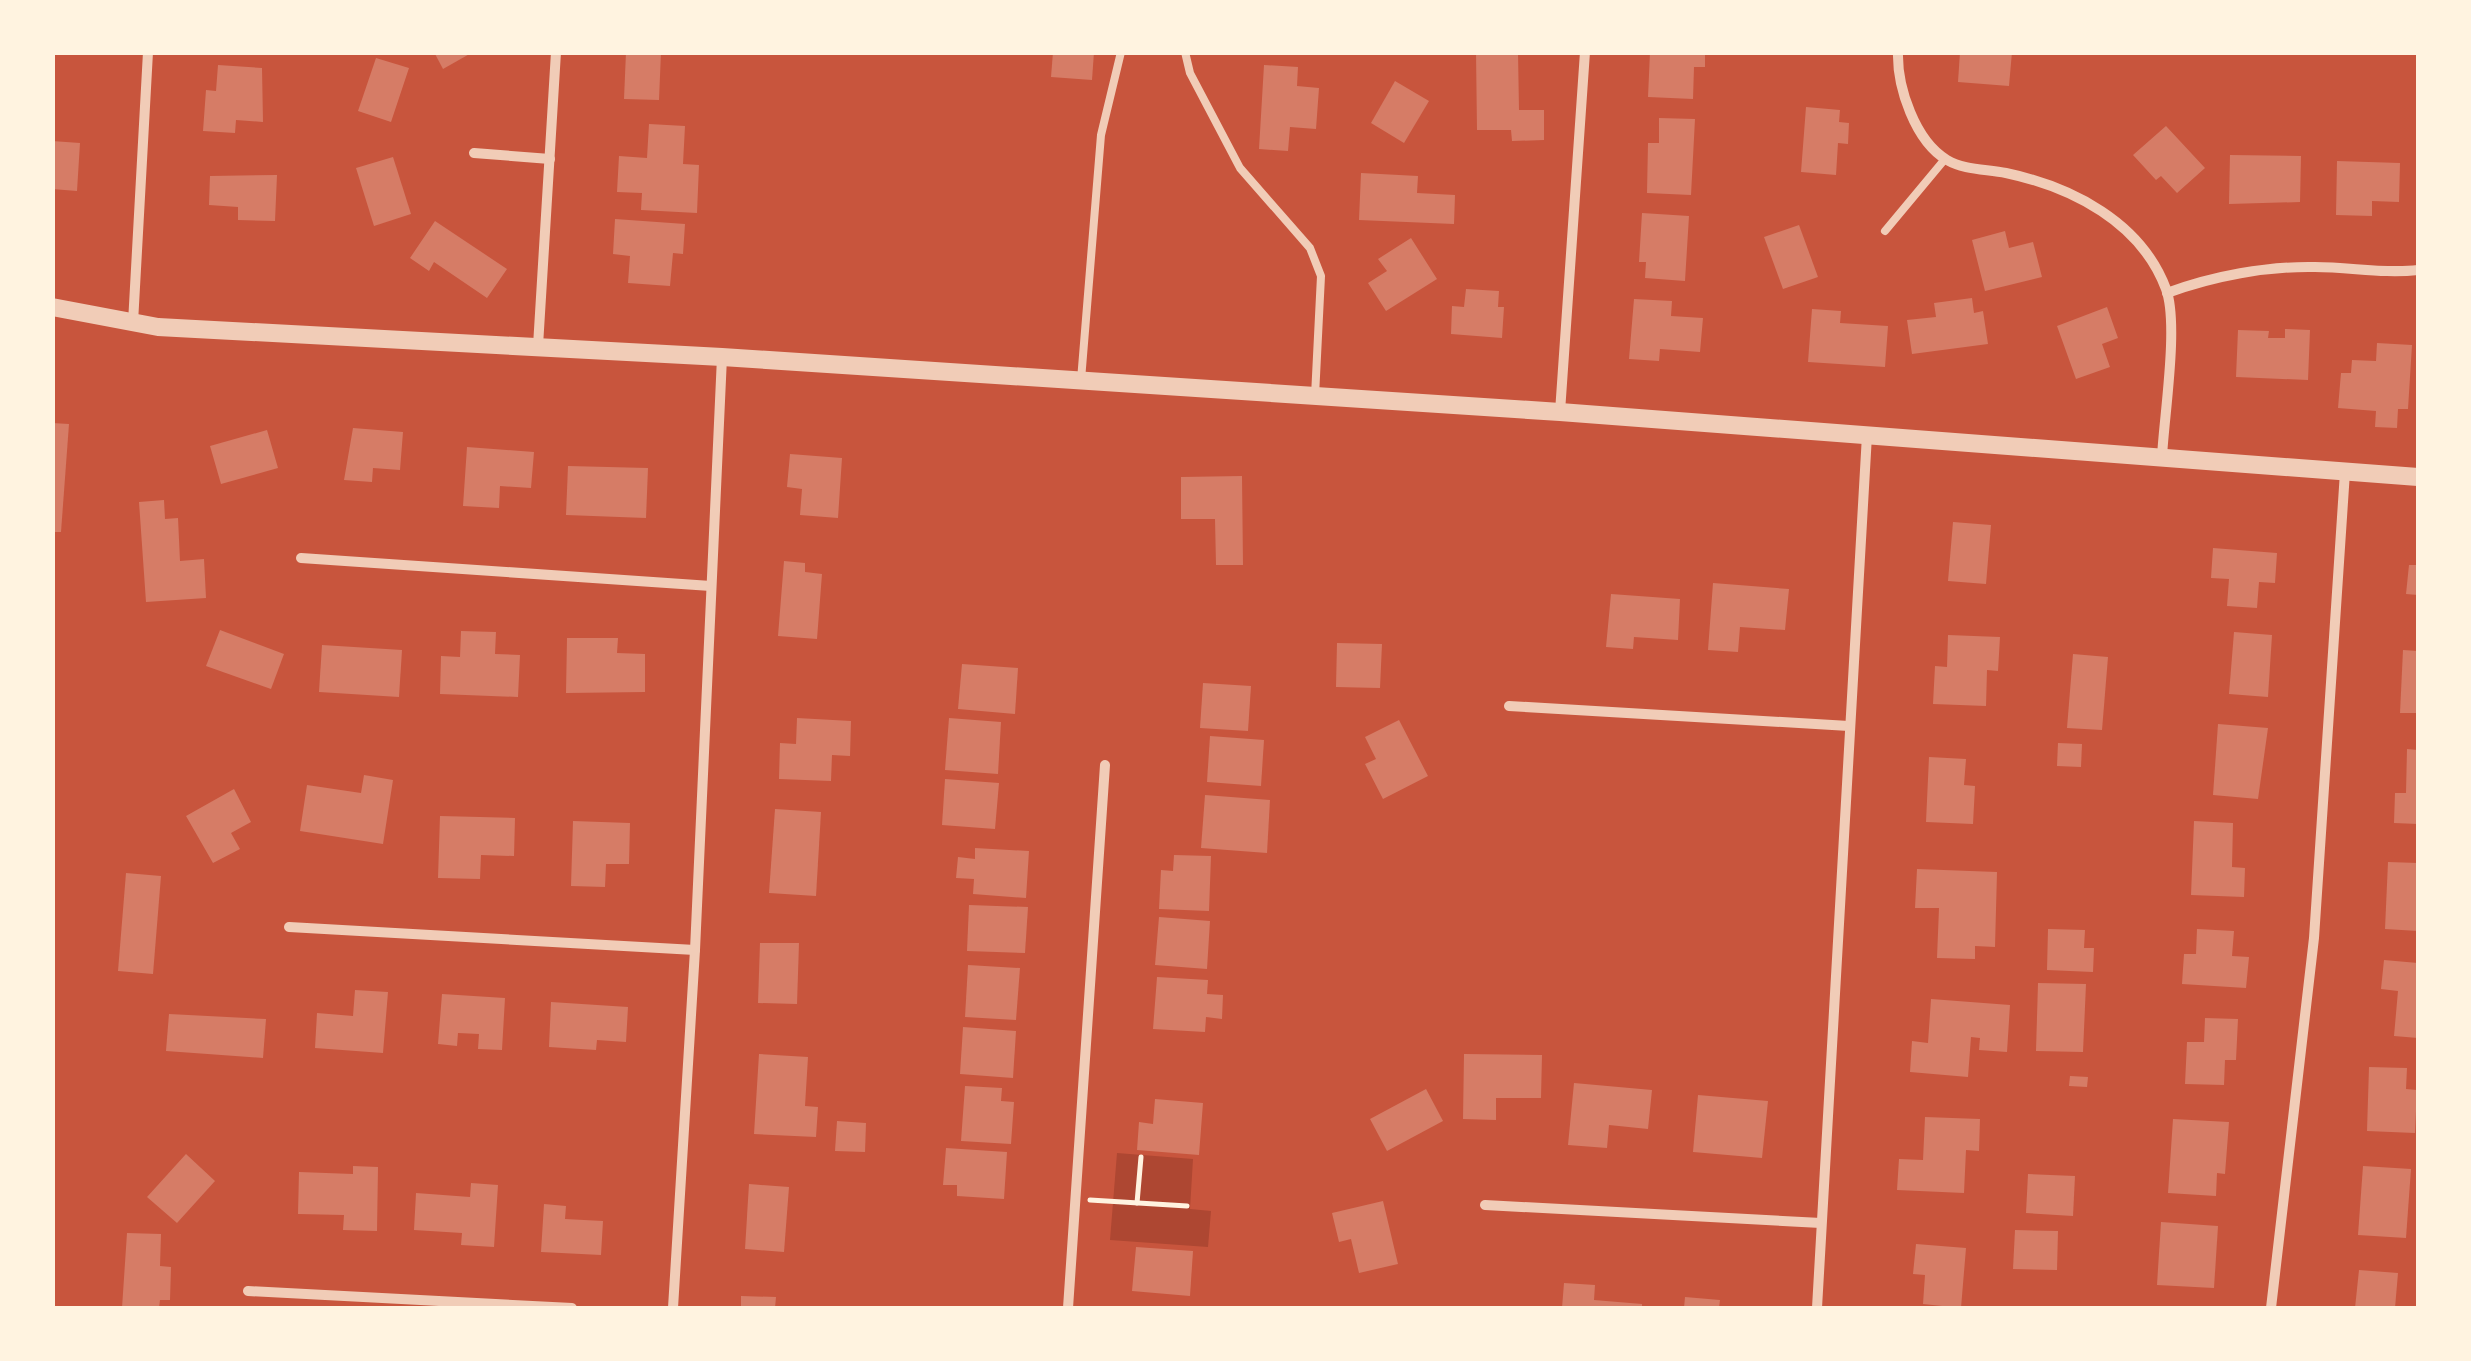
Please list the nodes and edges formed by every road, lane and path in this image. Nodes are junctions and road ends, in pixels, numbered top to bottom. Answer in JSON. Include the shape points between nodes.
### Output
{"nodes":[{"id":1,"x":148,"y":52,"type":"edge"},
{"id":2,"x":556,"y":52,"type":"edge"},
{"id":3,"x":1121,"y":52,"type":"edge"},
{"id":4,"x":1184,"y":52,"type":"edge"},
{"id":5,"x":1585,"y":52,"type":"edge"},
{"id":6,"x":1898,"y":52,"type":"edge"},
{"id":7,"x":474,"y":153,"type":"dead end"},
{"id":8,"x":1945,"y":159,"type":"junction"},
{"id":9,"x":550,"y":160,"type":"junction"},
{"id":10,"x":1885,"y":231,"type":"dead end"},
{"id":11,"x":2418,"y":270,"type":"edge"},
{"id":12,"x":2168,"y":293,"type":"junction"},
{"id":13,"x":52,"y":306,"type":"edge"},
{"id":14,"x":132,"y":323,"type":"junction"},
{"id":15,"x":538,"y":346,"type":"junction"},
{"id":16,"x":722,"y":357,"type":"junction"},
{"id":17,"x":1081,"y":380,"type":"junction"},
{"id":18,"x":1315,"y":396,"type":"junction"},
{"id":19,"x":1560,"y":412,"type":"junction"},
{"id":20,"x":1866,"y":435,"type":"junction"},
{"id":21,"x":2162,"y":456,"type":"junction"},
{"id":22,"x":2345,"y":472,"type":"junction"},
{"id":23,"x":2418,"y":478,"type":"edge"},
{"id":24,"x":301,"y":558,"type":"dead end"},
{"id":25,"x":711,"y":586,"type":"junction"},
{"id":26,"x":1510,"y":706,"type":"dead end"},
{"id":27,"x":1849,"y":726,"type":"junction"},
{"id":28,"x":1106,"y":764,"type":"dead end"},
{"id":29,"x":290,"y":927,"type":"dead end"},
{"id":30,"x":696,"y":950,"type":"junction"},
{"id":31,"x":1141,"y":1158,"type":"dead end"},
{"id":32,"x":1076,"y":1199,"type":"junction"},
{"id":33,"x":1138,"y":1203,"type":"junction"},
{"id":34,"x":1485,"y":1204,"type":"dead end"},
{"id":35,"x":1187,"y":1206,"type":"dead end"},
{"id":36,"x":1821,"y":1223,"type":"junction"},
{"id":37,"x":248,"y":1291,"type":"dead end"},
{"id":38,"x":572,"y":1308,"type":"edge"},
{"id":39,"x":673,"y":1308,"type":"edge"},
{"id":40,"x":1068,"y":1308,"type":"edge"},
{"id":41,"x":1816,"y":1308,"type":"edge"},
{"id":42,"x":2270,"y":1308,"type":"edge"}],
"edges":[{"from":1,"to":14,"type":"street"},
{"from":2,"to":9,"type":"street"},
{"from":3,"to":17,"type":"lane","via":[[1101,135]]},
{"from":4,"to":18,"type":"lane","via":[[1240,168],[1310,248],[1322,276]]},
{"from":5,"to":19,"type":"street"},
{"from":6,"to":8,"type":"street","via":[[1912,115]]},
{"from":7,"to":9,"type":"street"},
{"from":8,"to":10,"type":"lane"},
{"from":8,"to":12,"type":"street","via":[[2077,195],[2135,240]]},
{"from":9,"to":15,"type":"street"},
{"from":11,"to":12,"type":"street","via":[[2284,268]]},
{"from":12,"to":21,"type":"street"},
{"from":13,"to":14,"type":"street"},
{"from":14,"to":15,"type":"street"},
{"from":15,"to":16,"type":"street"},
{"from":16,"to":17,"type":"street"},
{"from":16,"to":25,"type":"street"},
{"from":17,"to":18,"type":"street"},
{"from":18,"to":19,"type":"street"},
{"from":19,"to":20,"type":"street"},
{"from":20,"to":21,"type":"street"},
{"from":20,"to":27,"type":"street"},
{"from":21,"to":22,"type":"street"},
{"from":22,"to":23,"type":"street"},
{"from":22,"to":42,"type":"street","via":[[2314,938]]},
{"from":24,"to":25,"type":"street"},
{"from":25,"to":30,"type":"street"},
{"from":26,"to":27,"type":"street"},
{"from":27,"to":36,"type":"street"},
{"from":28,"to":32,"type":"street"},
{"from":29,"to":30,"type":"street"},
{"from":30,"to":39,"type":"street"},
{"from":31,"to":33,"type":"path"},
{"from":32,"to":33,"type":"path"},
{"from":32,"to":40,"type":"street"},
{"from":33,"to":35,"type":"path"},
{"from":34,"to":36,"type":"street"},
{"from":36,"to":41,"type":"street"},
{"from":37,"to":38,"type":"street"}]}
